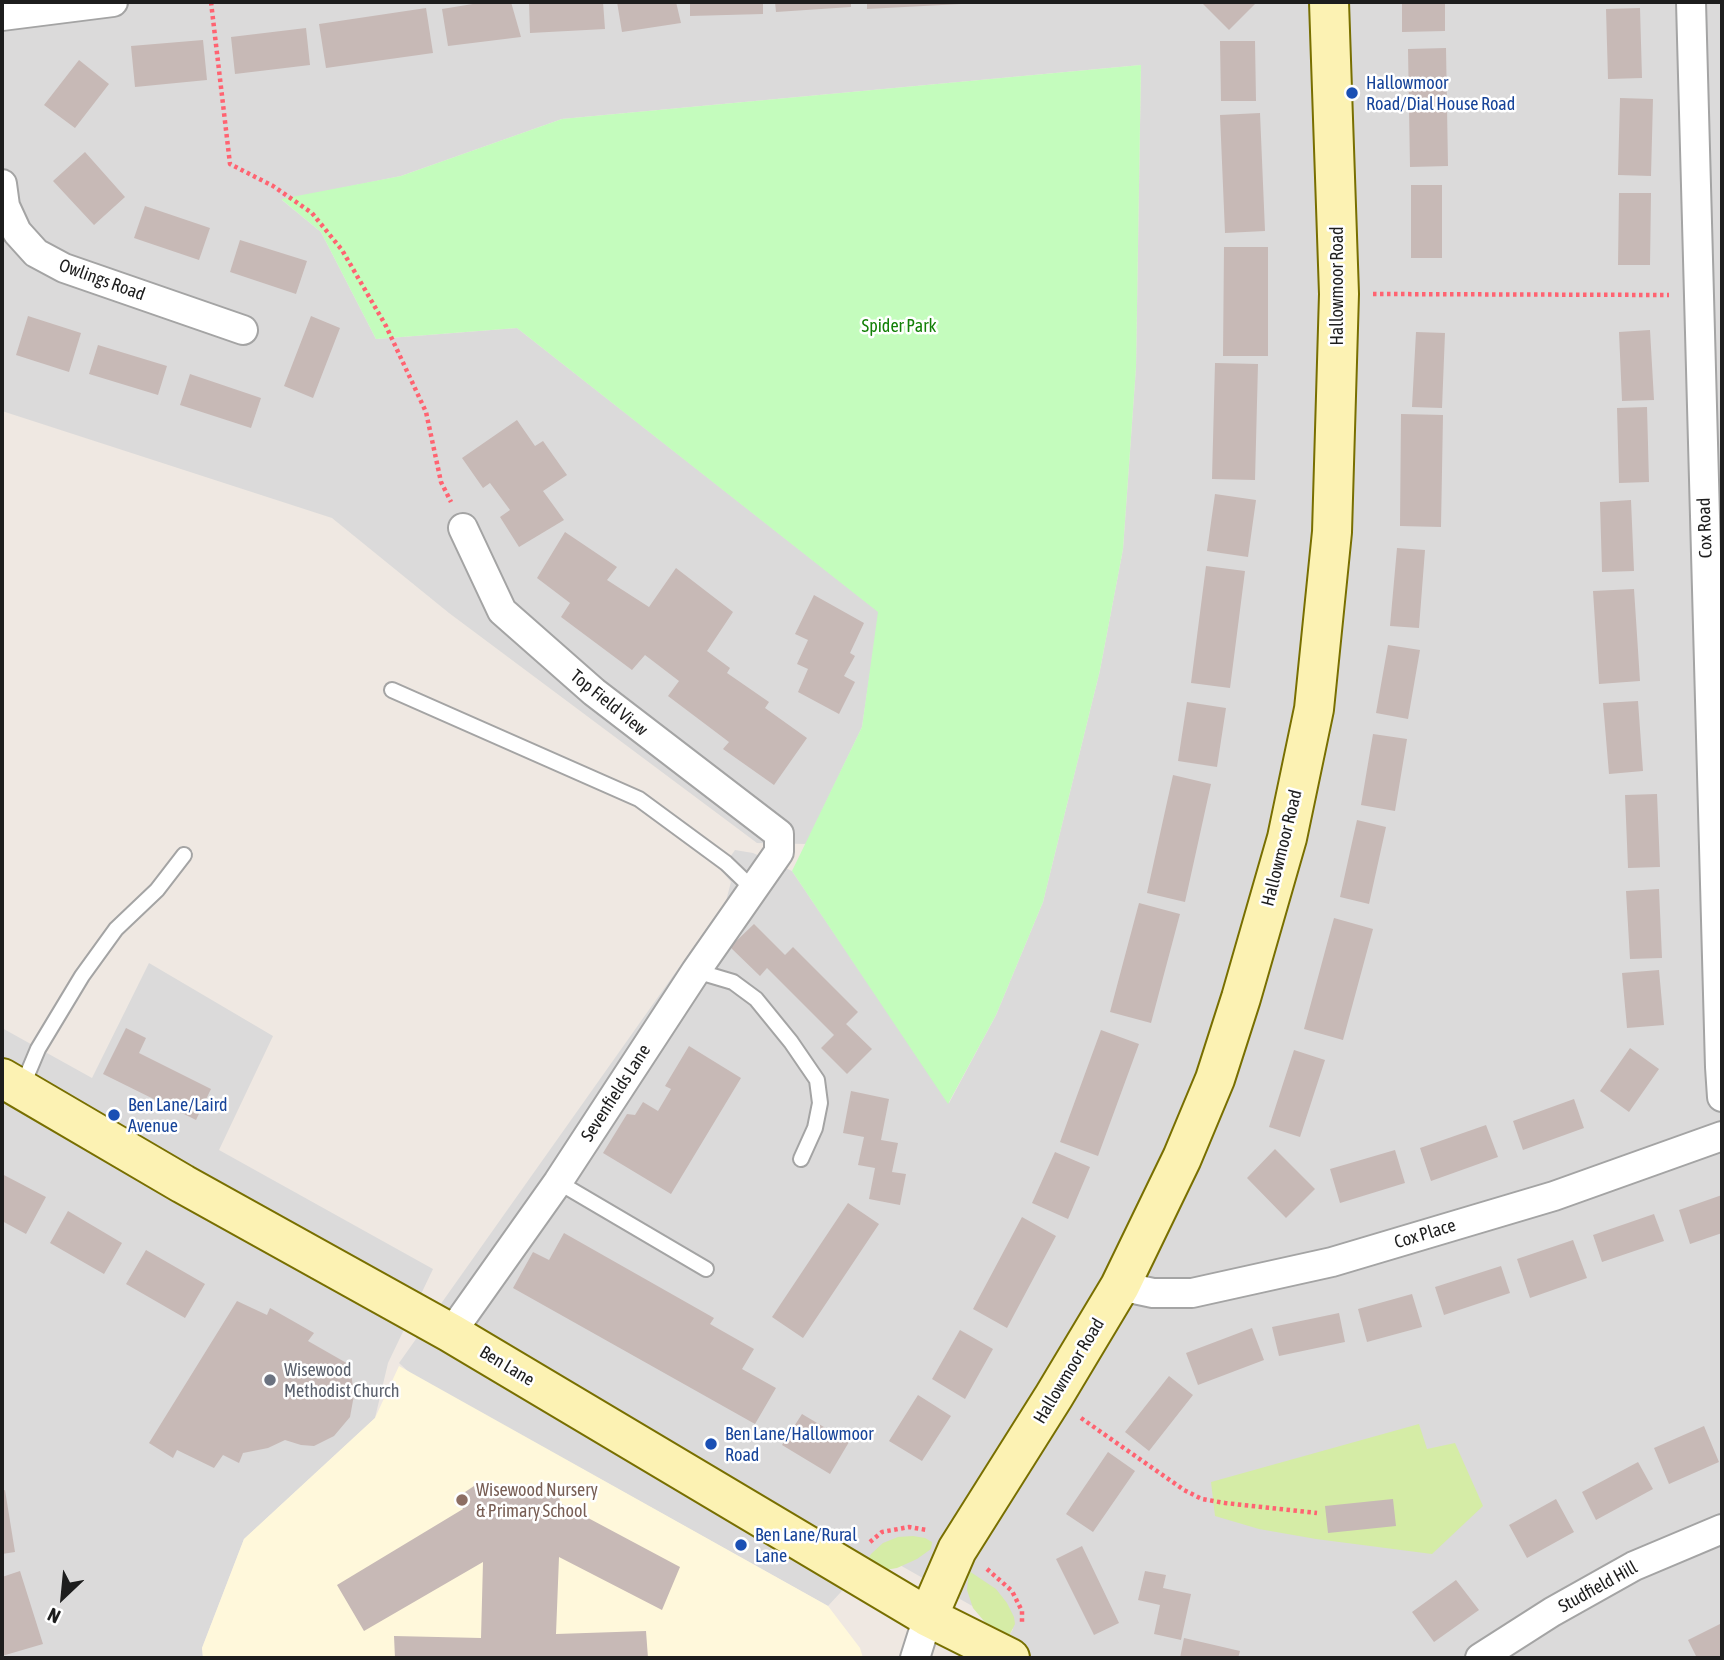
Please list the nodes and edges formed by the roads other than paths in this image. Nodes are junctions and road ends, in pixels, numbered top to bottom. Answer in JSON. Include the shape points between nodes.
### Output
{"nodes":[{"id":1,"x":113,"y":2,"type":"edge"},
{"id":2,"x":1329,"y":2,"type":"edge"},
{"id":3,"x":1691,"y":2,"type":"edge"},
{"id":4,"x":2,"y":16,"type":"edge"},
{"id":5,"x":2,"y":184,"type":"edge"},
{"id":6,"x":243,"y":330,"type":"dead end"},
{"id":7,"x":463,"y":528,"type":"road end"},
{"id":8,"x":392,"y":690,"type":"dead end"},
{"id":9,"x":779,"y":852,"type":"joint"},
{"id":10,"x":184,"y":855,"type":"dead end"},
{"id":11,"x":753,"y":889,"type":"junction"},
{"id":12,"x":696,"y":971,"type":"junction"},
{"id":13,"x":12,"y":1083,"type":"edge"},
{"id":14,"x":1722,"y":1097,"type":"edge"},
{"id":15,"x":1722,"y":1136,"type":"edge"},
{"id":16,"x":801,"y":1159,"type":"dead end"},
{"id":17,"x":558,"y":1182,"type":"junction"},
{"id":18,"x":706,"y":1269,"type":"dead end"},
{"id":19,"x":1119,"y":1286,"type":"junction"},
{"id":20,"x":451,"y":1333,"type":"junction"},
{"id":21,"x":1722,"y":1529,"type":"edge"},
{"id":22,"x":928,"y":1617,"type":"junction"},
{"id":23,"x":915,"y":1658,"type":"edge"},
{"id":24,"x":1010,"y":1658,"type":"edge"},
{"id":25,"x":1480,"y":1658,"type":"edge"}],
"edges":[{"from":1,"to":4,"type":"street"},
{"from":2,"to":19,"type":"street","name":"Hallowmoor Road","via":[[1339,294],[1332,532],[1314,709],[1290,825],[1215,1079]]},
{"from":3,"to":14,"type":"street","name":"Cox Road"},
{"from":5,"to":6,"type":"street","name":"Owlings Road","via":[[5,206],[36,253],[64,268]]},
{"from":7,"to":9,"type":"street","name":"Top Field View","via":[[502,611],[594,692],[779,834]]},
{"from":8,"to":11,"type":"lane","via":[[639,799],[726,863]]},
{"from":9,"to":11,"type":"street","name":"Sevenfields Lane"},
{"from":10,"to":13,"type":"lane","via":[[116,929]]},
{"from":11,"to":12,"type":"street","name":"Sevenfields Lane"},
{"from":12,"to":16,"type":"lane","via":[[733,982],[756,999],[817,1080],[820,1102],[815,1128]]},
{"from":12,"to":17,"type":"street","name":"Sevenfields Lane"},
{"from":13,"to":20,"type":"street","name":"Ben Lane"},
{"from":15,"to":19,"type":"street","name":"Cox Place","via":[[1554,1196],[1332,1262],[1192,1293],[1153,1293]]},
{"from":17,"to":18,"type":"lane"},
{"from":17,"to":20,"type":"street","name":"Sevenfields Lane"},
{"from":19,"to":22,"type":"street","name":"Hallowmoor Road","via":[[957,1550]]},
{"from":20,"to":22,"type":"street","name":"Ben Lane"},
{"from":21,"to":25,"type":"street","name":"Studfield Hill","via":[[1634,1566]]},
{"from":22,"to":23,"type":"street"},
{"from":22,"to":24,"type":"street","name":"Ben Lane"}]}
